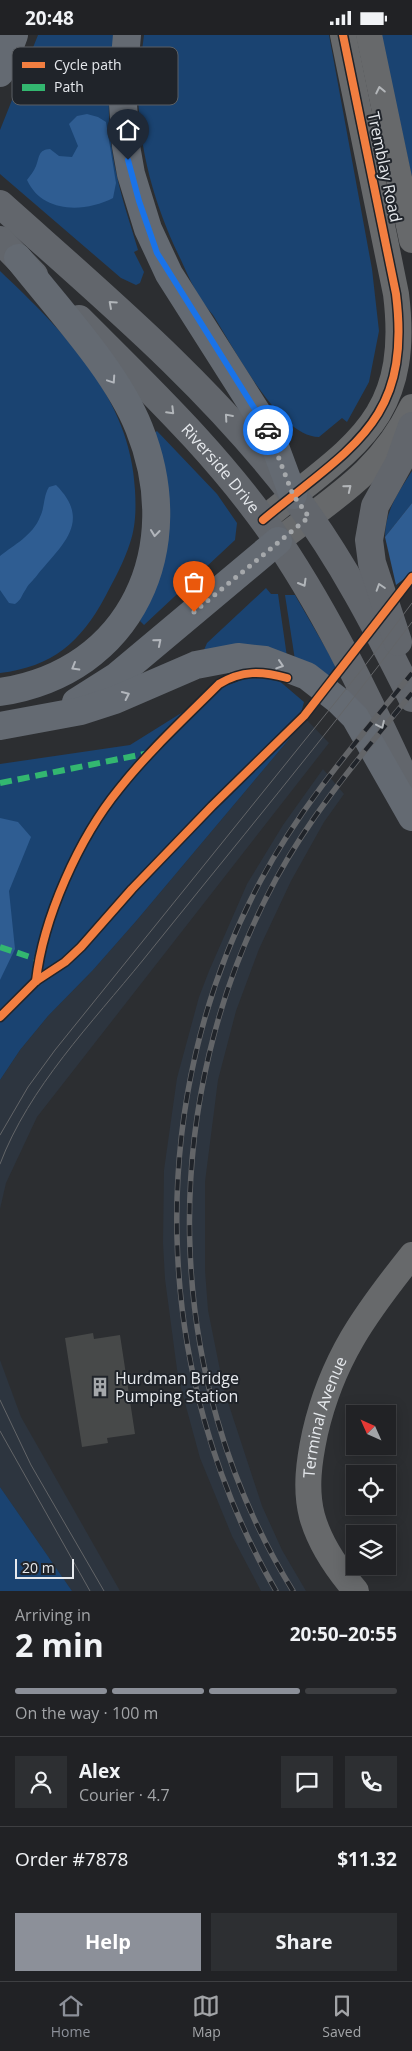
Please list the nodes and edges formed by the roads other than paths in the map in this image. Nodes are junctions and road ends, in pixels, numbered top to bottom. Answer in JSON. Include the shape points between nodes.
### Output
{"nodes":[{"id":1,"x":14,"y":35,"type":"edge"},
{"id":2,"x":344,"y":35,"type":"edge"},
{"id":3,"x":369,"y":35,"type":"edge"},
{"id":4,"x":0,"y":73,"type":"edge"},
{"id":5,"x":123,"y":105,"type":"edge"},
{"id":6,"x":0,"y":203,"type":"edge"},
{"id":7,"x":412,"y":240,"type":"edge"},
{"id":8,"x":9,"y":249,"type":"edge"},
{"id":9,"x":412,"y":407,"type":"edge"},
{"id":10,"x":412,"y":426,"type":"edge"},
{"id":11,"x":293,"y":495,"type":"junction"},
{"id":12,"x":309,"y":517,"type":"junction"},
{"id":13,"x":271,"y":531,"type":"junction"},
{"id":14,"x":412,"y":683,"type":"edge"},
{"id":15,"x":0,"y":692,"type":"edge"},
{"id":16,"x":412,"y":698,"type":"edge"},
{"id":17,"x":46,"y":718,"type":"junction"},
{"id":18,"x":0,"y":726,"type":"edge"},
{"id":19,"x":412,"y":794,"type":"edge"},
{"id":20,"x":412,"y":817,"type":"edge"},
{"id":21,"x":412,"y":1255,"type":"edge"},
{"id":22,"x":356,"y":1591,"type":"edge"}],
"edges":[{"from":1,"to":4,"type":"highway"},
{"from":2,"to":11,"type":"street","name":"Tremblay Road","via":[[395,285],[400,325],[399,354],[393,385],[367,431],[354,446]]},
{"from":7,"to":3,"type":"street","name":"Tremblay Road","one_way":true},
{"from":5,"to":11,"type":"highway","via":[[131,174],[148,229],[169,274],[270,433]]},
{"from":11,"to":6,"type":"main road","one_way":true,"via":[[201,387]]},
{"from":8,"to":13,"type":"main road","name":"Riverside Drive","one_way":true,"via":[[176,416]]},
{"from":8,"to":15,"type":"highway","one_way":true,"via":[[108,372],[139,427],[153,478],[156,527],[146,579],[135,602],[103,645],[83,663],[60,676]]},
{"from":12,"to":9,"type":"street","one_way":true,"via":[[376,463],[398,434]]},
{"from":14,"to":10,"type":"main road","one_way":true,"via":[[372,563],[369,542],[375,506],[400,463]]},
{"from":11,"to":12,"type":"main road"},
{"from":11,"to":13,"type":"street","name":"Tremblay Road"},
{"from":12,"to":13,"type":"street"},
{"from":12,"to":16,"type":"main road","via":[[365,607]]},
{"from":17,"to":13,"type":"highway","one_way":true,"via":[[117,676]]},
{"from":13,"to":19,"type":"main road","name":"Riverside Drive","one_way":true,"via":[[360,681]]},
{"from":17,"to":18,"type":"highway"},
{"from":17,"to":20,"type":"highway","one_way":true,"via":[[115,700],[196,665],[238,657],[265,660],[307,676],[340,701],[354,717]]},
{"from":21,"to":22,"type":"street","name":"Terminal Avenue","via":[[360,1324],[341,1357],[321,1406],[310,1455],[308,1486],[312,1516],[326,1550]]}]}
